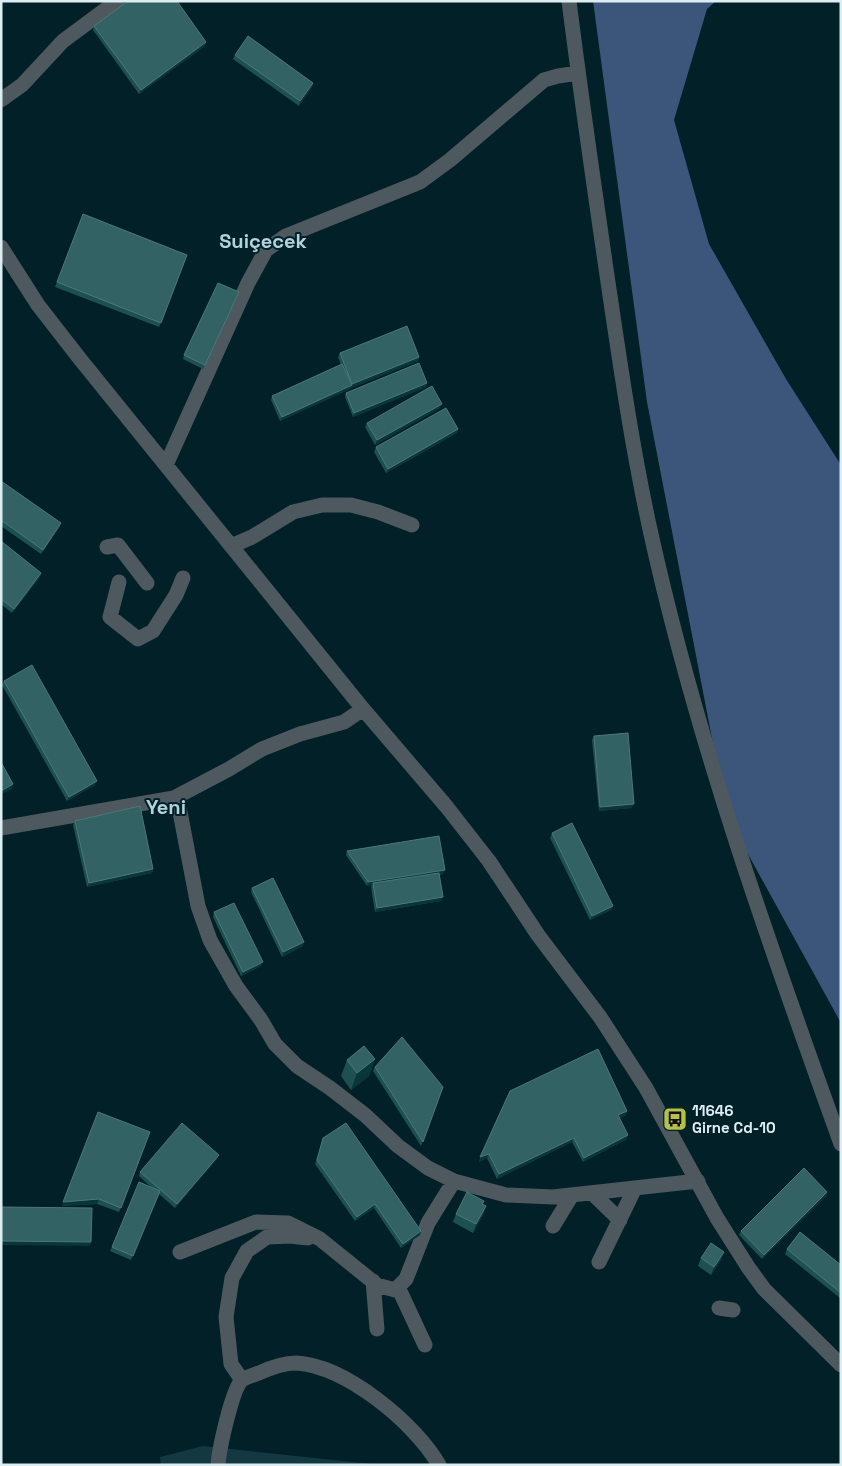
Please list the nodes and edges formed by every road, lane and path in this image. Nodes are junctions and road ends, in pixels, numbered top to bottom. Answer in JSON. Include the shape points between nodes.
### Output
{"nodes":[{"id":1,"x":118,"y":1,"type":"edge"},
{"id":2,"x":568,"y":1,"type":"edge"},
{"id":3,"x":578,"y":73,"type":"junction"},
{"id":4,"x":1,"y":100,"type":"edge"},
{"id":5,"x":1,"y":247,"type":"edge"},
{"id":6,"x":166,"y":465,"type":"junction"},
{"id":7,"x":412,"y":525,"type":"dead end"},
{"id":8,"x":232,"y":546,"type":"junction"},
{"id":9,"x":107,"y":547,"type":"dead end"},
{"id":10,"x":183,"y":578,"type":"dead end"},
{"id":11,"x":119,"y":582,"type":"dead end"},
{"id":12,"x":147,"y":583,"type":"dead end"},
{"id":13,"x":363,"y":709,"type":"junction"},
{"id":14,"x":174,"y":798,"type":"junction"},
{"id":15,"x":1,"y":828,"type":"edge"},
{"id":16,"x":841,"y":1144,"type":"edge"},
{"id":17,"x":454,"y":1181,"type":"junction"},
{"id":18,"x":698,"y":1181,"type":"junction"},
{"id":19,"x":635,"y":1188,"type":"junction"},
{"id":20,"x":592,"y":1193,"type":"junction"},
{"id":21,"x":572,"y":1195,"type":"junction"},
{"id":22,"x":620,"y":1220,"type":"junction"},
{"id":23,"x":553,"y":1226,"type":"dead end"},
{"id":24,"x":320,"y":1239,"type":"junction"},
{"id":25,"x":180,"y":1252,"type":"dead end"},
{"id":26,"x":599,"y":1262,"type":"dead end"},
{"id":27,"x":373,"y":1281,"type":"junction"},
{"id":28,"x":398,"y":1287,"type":"junction"},
{"id":29,"x":377,"y":1329,"type":"dead end"},
{"id":30,"x":426,"y":1345,"type":"dead end"},
{"id":31,"x":841,"y":1365,"type":"edge"},
{"id":32,"x":242,"y":1380,"type":"junction"},
{"id":33,"x":218,"y":1465,"type":"edge"},
{"id":34,"x":438,"y":1465,"type":"edge"}],
"edges":[{"from":1,"to":4,"type":"street","via":[[63,41],[22,85]]},
{"from":2,"to":3,"type":"street"},
{"from":3,"to":6,"type":"street","via":[[544,80],[420,182],[286,236],[266,250]]},
{"from":3,"to":16,"type":"street","via":[[623,385],[650,533],[727,812]]},
{"from":5,"to":6,"type":"street","via":[[38,305]]},
{"from":6,"to":8,"type":"street"},
{"from":7,"to":8,"type":"street","via":[[351,505],[322,505],[293,512]]},
{"from":8,"to":13,"type":"street"},
{"from":9,"to":12,"type":"street","via":[[118,545]]},
{"from":10,"to":11,"type":"street","via":[[153,631],[138,639],[110,617]]},
{"from":13,"to":14,"type":"street","via":[[344,722],[262,749]]},
{"from":13,"to":18,"type":"street","via":[[470,836],[538,935],[600,1017],[646,1088]]},
{"from":14,"to":15,"type":"street"},
{"from":14,"to":17,"type":"street","via":[[180,812],[198,906],[210,940],[275,1044],[297,1066],[365,1114],[398,1146],[428,1168]]},
{"from":17,"to":21,"type":"street","via":[[506,1195]]},
{"from":17,"to":28,"type":"street","via":[[428,1223],[406,1279]]},
{"from":18,"to":19,"type":"street"},
{"from":18,"to":31,"type":"street","via":[[717,1218],[764,1289]]},
{"from":19,"to":20,"type":"street"},
{"from":19,"to":22,"type":"street"},
{"from":20,"to":21,"type":"street"},
{"from":20,"to":22,"type":"street"},
{"from":21,"to":23,"type":"street"},
{"from":22,"to":26,"type":"street"},
{"from":24,"to":25,"type":"street","via":[[288,1223],[256,1222]]},
{"from":24,"to":27,"type":"street"},
{"from":24,"to":32,"type":"street","via":[[266,1237],[247,1251],[232,1278],[226,1317],[231,1364]]},
{"from":27,"to":28,"type":"street","via":[[395,1290]]},
{"from":27,"to":29,"type":"street"},
{"from":28,"to":30,"type":"street"},
{"from":32,"to":33,"type":"street","via":[[233,1396]]},
{"from":32,"to":34,"type":"street","via":[[271,1368],[296,1363],[324,1369],[366,1390],[403,1420],[431,1451]]}]}
